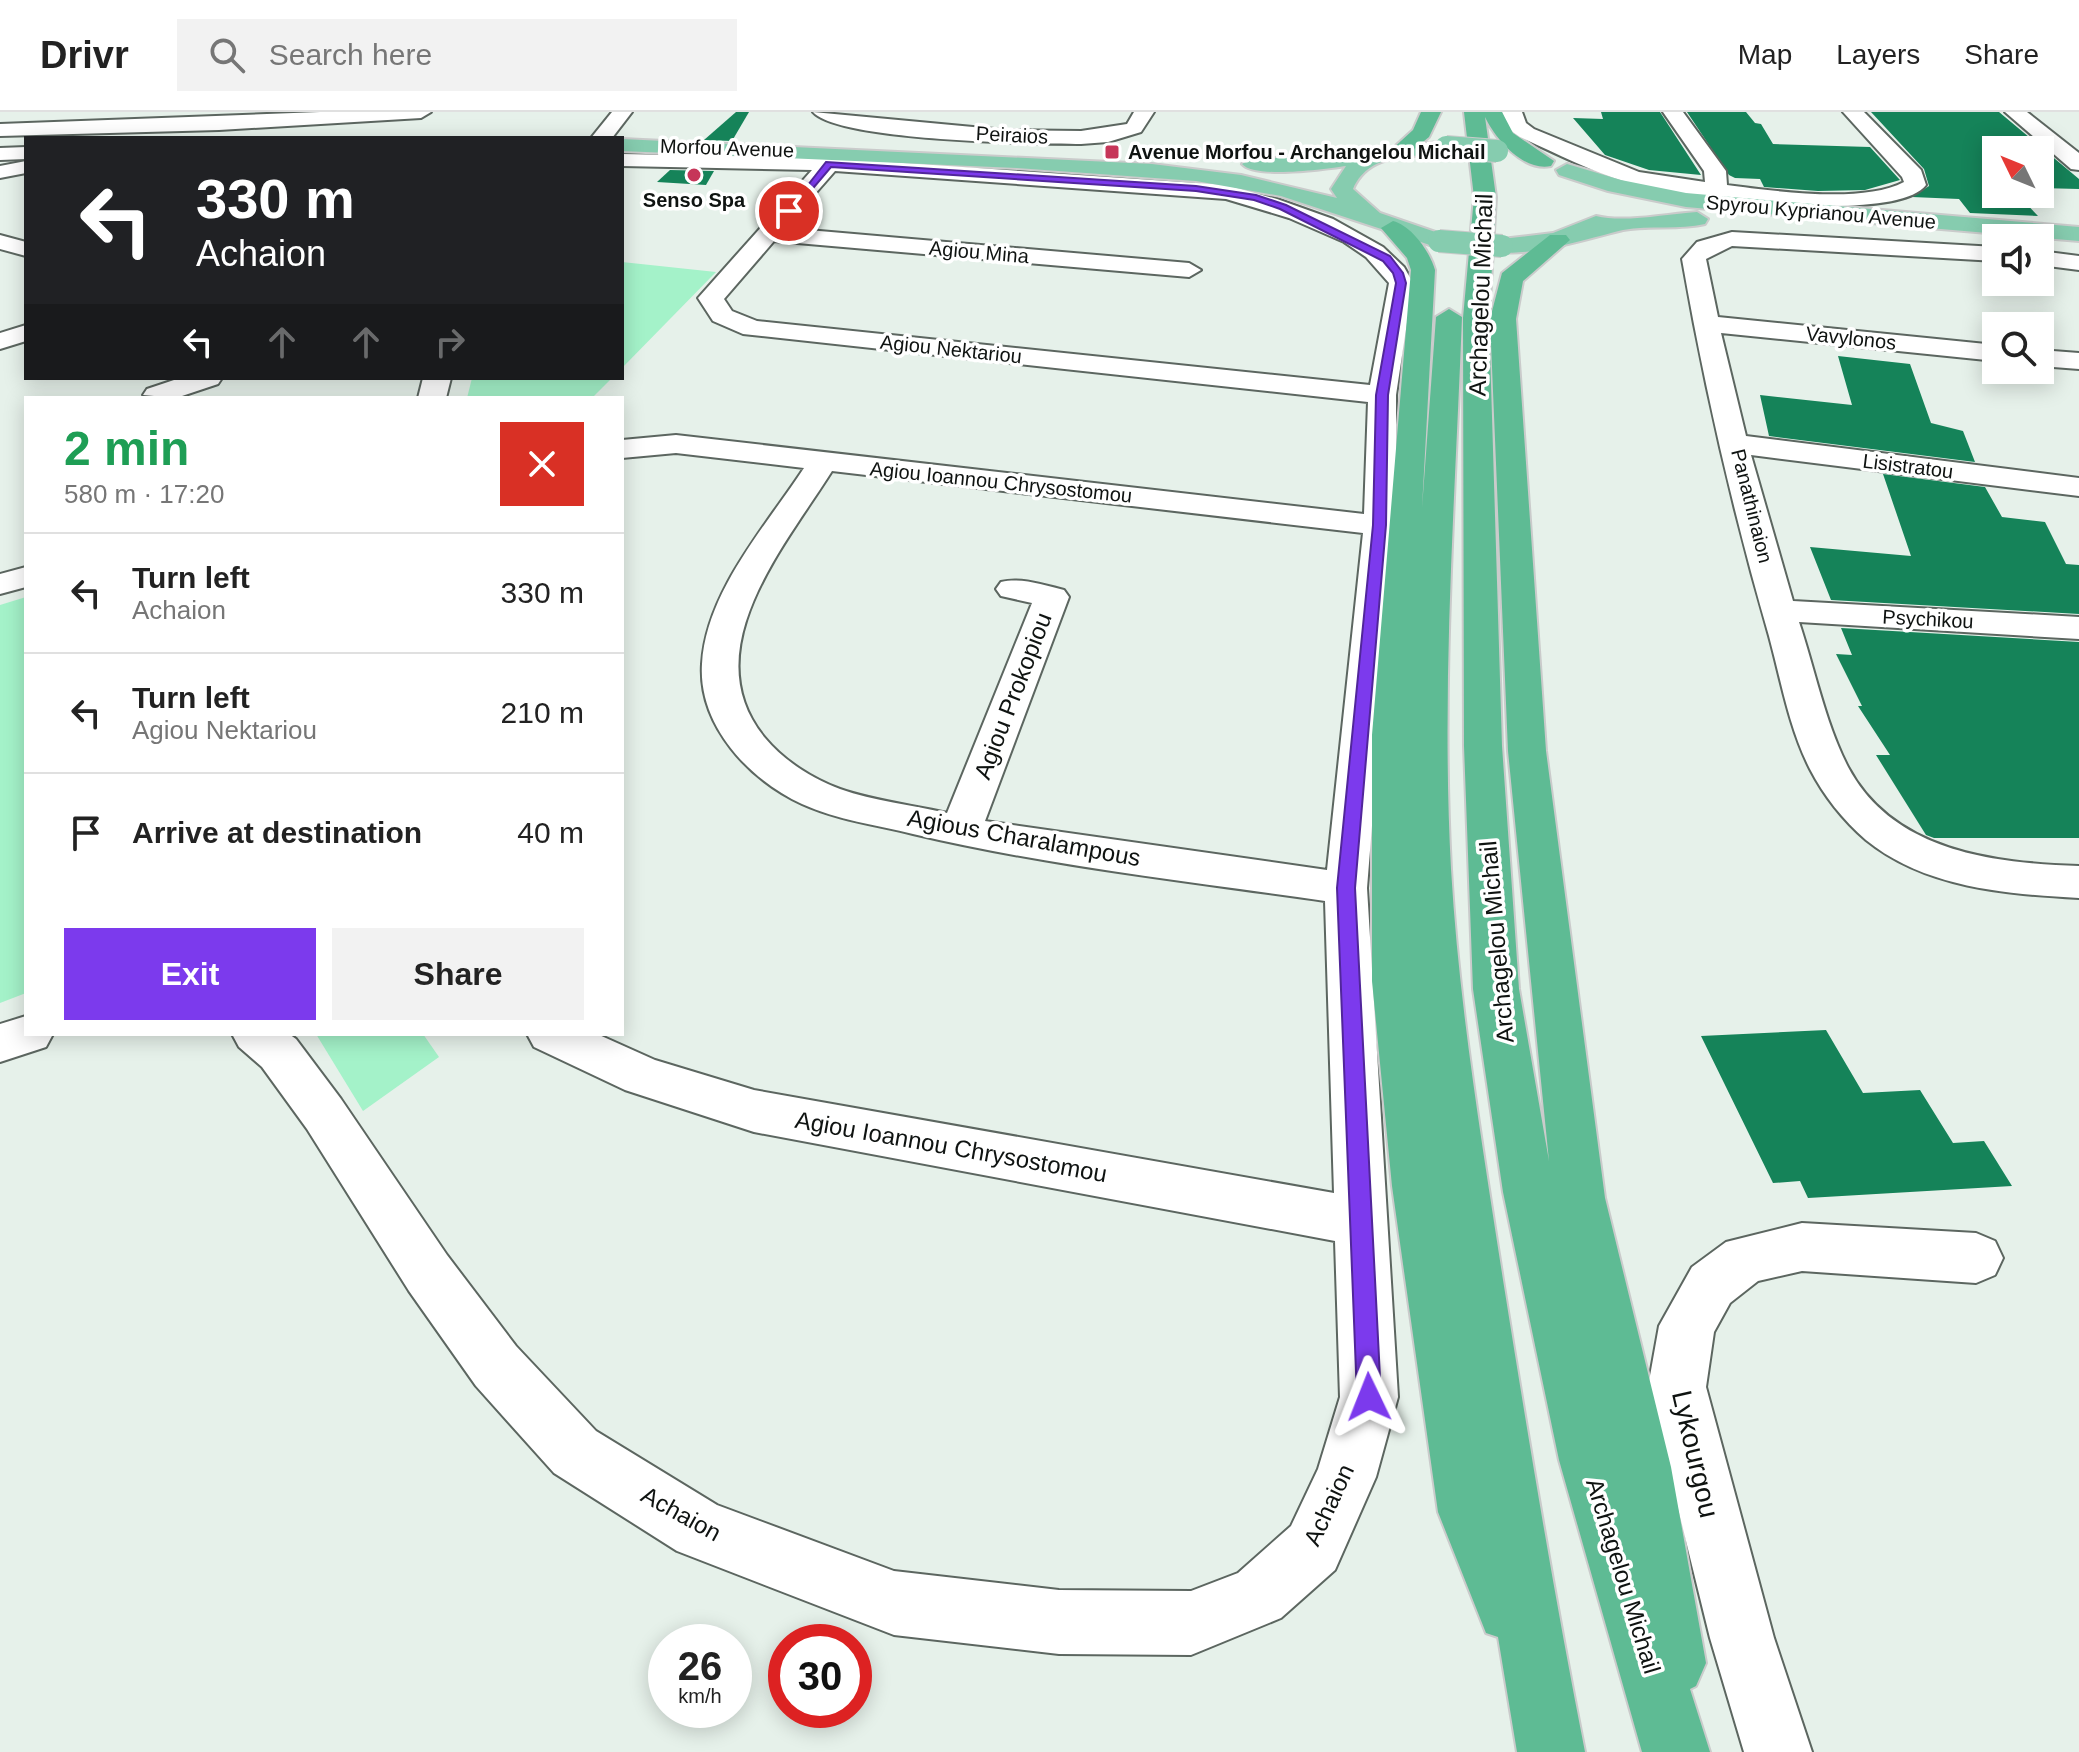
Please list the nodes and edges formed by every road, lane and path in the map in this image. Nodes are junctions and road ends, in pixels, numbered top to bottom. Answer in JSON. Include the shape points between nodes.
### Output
{"nodes":[{"id":1,"x":421,"y":112,"type":"edge"},
{"id":2,"x":622,"y":112,"type":"edge"},
{"id":3,"x":823,"y":112,"type":"edge"},
{"id":4,"x":975,"y":112,"type":"edge"},
{"id":5,"x":1144,"y":112,"type":"edge"},
{"id":6,"x":1431,"y":112,"type":"edge"},
{"id":7,"x":1453,"y":112,"type":"edge"},
{"id":8,"x":1474,"y":112,"type":"edge"},
{"id":9,"x":1492,"y":112,"type":"edge"},
{"id":10,"x":1512,"y":112,"type":"edge"},
{"id":11,"x":1673,"y":112,"type":"edge"},
{"id":12,"x":1853,"y":112,"type":"edge"},
{"id":13,"x":2015,"y":112,"type":"edge"},
{"id":14,"x":225,"y":118,"type":"edge"},
{"id":15,"x":0,"y":130,"type":"edge"},
{"id":16,"x":965,"y":132,"type":"junction"},
{"id":17,"x":603,"y":136,"type":"edge"},
{"id":18,"x":879,"y":152,"type":"junction"},
{"id":19,"x":24,"y":153,"type":"edge"},
{"id":20,"x":1392,"y":153,"type":"junction"},
{"id":21,"x":0,"y":154,"type":"edge"},
{"id":22,"x":627,"y":161,"type":"edge"},
{"id":23,"x":1543,"y":161,"type":"junction"},
{"id":24,"x":829,"y":164,"type":"junction"},
{"id":25,"x":2079,"y":164,"type":"edge"},
{"id":26,"x":24,"y":167,"type":"edge"},
{"id":27,"x":1459,"y":169,"type":"dead end"},
{"id":28,"x":1567,"y":170,"type":"junction"},
{"id":29,"x":0,"y":172,"type":"edge"},
{"id":30,"x":1717,"y":190,"type":"junction"},
{"id":31,"x":1382,"y":223,"type":"junction"},
{"id":32,"x":1449,"y":231,"type":"junction"},
{"id":33,"x":769,"y":234,"type":"junction"},
{"id":34,"x":2079,"y":234,"type":"edge"},
{"id":35,"x":1566,"y":238,"type":"junction"},
{"id":36,"x":0,"y":242,"type":"edge"},
{"id":37,"x":1982,"y":242,"type":"edge"},
{"id":38,"x":24,"y":248,"type":"edge"},
{"id":39,"x":2054,"y":248,"type":"edge"},
{"id":40,"x":2079,"y":250,"type":"edge"},
{"id":41,"x":1982,"y":253,"type":"edge"},
{"id":42,"x":2054,"y":260,"type":"edge"},
{"id":43,"x":2079,"y":263,"type":"edge"},
{"id":44,"x":1189,"y":270,"type":"dead end"},
{"id":45,"x":1705,"y":323,"type":"junction"},
{"id":46,"x":24,"y":334,"type":"edge"},
{"id":47,"x":0,"y":341,"type":"edge"},
{"id":48,"x":1982,"y":352,"type":"edge"},
{"id":49,"x":2054,"y":359,"type":"edge"},
{"id":50,"x":2079,"y":361,"type":"edge"},
{"id":51,"x":202,"y":380,"type":"edge"},
{"id":52,"x":157,"y":395,"type":"dead end"},
{"id":53,"x":1382,"y":395,"type":"junction"},
{"id":54,"x":1736,"y":444,"type":"junction"},
{"id":55,"x":624,"y":449,"type":"edge"},
{"id":56,"x":823,"y":462,"type":"junction"},
{"id":57,"x":2079,"y":487,"type":"edge"},
{"id":58,"x":1380,"y":525,"type":"junction"},
{"id":59,"x":24,"y":578,"type":"edge"},
{"id":60,"x":0,"y":584,"type":"edge"},
{"id":61,"x":1013,"y":589,"type":"dead end"},
{"id":62,"x":1778,"y":610,"type":"junction"},
{"id":63,"x":2079,"y":628,"type":"edge"},
{"id":64,"x":960,"y":832,"type":"junction"},
{"id":65,"x":2079,"y":882,"type":"edge"},
{"id":66,"x":1346,"y":888,"type":"junction"},
{"id":67,"x":24,"y":1036,"type":"edge"},
{"id":68,"x":258,"y":1036,"type":"edge"},
{"id":69,"x":555,"y":1036,"type":"edge"},
{"id":70,"x":0,"y":1043,"type":"edge"},
{"id":71,"x":1362,"y":1222,"type":"junction"},
{"id":72,"x":1976,"y":1258,"type":"dead end"},
{"id":73,"x":1537,"y":1679,"type":"junction"},
{"id":74,"x":1551,"y":1752,"type":"edge"},
{"id":75,"x":1676,"y":1752,"type":"edge"},
{"id":76,"x":1688,"y":1752,"type":"edge"},
{"id":77,"x":1778,"y":1752,"type":"edge"}],
"edges":[{"from":1,"to":14,"type":"street"},
{"from":2,"to":17,"type":"street"},
{"from":3,"to":16,"type":"street","name":"Peiraios","via":[[856,122]]},
{"from":4,"to":16,"type":"street"},
{"from":5,"to":16,"type":"street","name":"Peiraios","via":[[1134,128],[1106,136]]},
{"from":6,"to":20,"type":"highway","via":[[1422,133]]},
{"from":7,"to":27,"type":"highway","name":"Archagelou Michail"},
{"from":8,"to":75,"type":"highway","name":"Archagelou Michail","via":[[1485,197],[1476,318],[1483,746],[1496,989],[1529,1192],[1589,1460]]},
{"from":9,"to":23,"type":"highway","via":[[1505,137]]},
{"from":10,"to":30,"type":"street","via":[[1517,126],[1527,133],[1615,170]]},
{"from":11,"to":30,"type":"street","via":[[1715,171]]},
{"from":12,"to":30,"type":"street","via":[[1913,175],[1915,185],[1907,193],[1857,200]]},
{"from":13,"to":25,"type":"street"},
{"from":14,"to":15,"type":"street"},
{"from":18,"to":20,"type":"main road","name":"Morfou Avenue","via":[[961,150],[1290,165]]},
{"from":18,"to":22,"type":"main road","name":"Morfou Avenue"},
{"from":18,"to":31,"type":"main road","name":"Morfou Avenue","via":[[1236,179],[1312,195]]},
{"from":19,"to":21,"type":"street"},
{"from":20,"to":23,"type":"main road","name":"Morfou Avenue","bridge":true,"via":[[1446,147]]},
{"from":20,"to":31,"type":"main road","via":[[1360,163],[1346,175],[1342,189],[1350,203]]},
{"from":22,"to":24,"type":"street","name":"Achaion"},
{"from":23,"to":28,"type":"main road","name":"Morfou Avenue"},
{"from":24,"to":33,"type":"street","name":"Agiou Nektariou"},
{"from":24,"to":53,"type":"street","name":"Achaion","via":[[1196,189],[1283,207],[1386,258],[1398,273],[1401,283]]},
{"from":26,"to":29,"type":"street"},
{"from":28,"to":34,"type":"main road","name":"Spyrou Kyprianou Avenue","via":[[1616,186],[1697,201]]},
{"from":28,"to":35,"type":"main road","via":[[1600,192],[1605,204],[1603,216],[1592,227]]},
{"from":31,"to":32,"type":"main road","name":"Morfou Avenue"},
{"from":31,"to":73,"type":"highway","via":[[1419,256],[1423,270],[1391,735],[1395,981],[1418,1186],[1469,1512]]},
{"from":32,"to":35,"type":"main road","name":"Spyrou Kyprianou Avenue","bridge":true,"via":[[1502,246]]},
{"from":32,"to":73,"type":"highway","name":"Archagelou Michail","via":[[1427,739],[1430,870],[1463,1191]]},
{"from":33,"to":44,"type":"street","name":"Agiou Mina"},
{"from":33,"to":53,"type":"street","name":"Agiou Nektariou","via":[[711,298],[722,316],[752,328]]},
{"from":35,"to":37,"type":"main road","name":"Spyrou Kyprianou Avenue","via":[[1625,223],[1697,219]]},
{"from":35,"to":76,"type":"highway","via":[[1511,278],[1503,319],[1527,751],[1579,1198],[1641,1467]]},
{"from":36,"to":38,"type":"street"},
{"from":39,"to":40,"type":"main road"},
{"from":41,"to":45,"type":"street","name":"Panathinaion","via":[[1732,239],[1707,246],[1694,259]]},
{"from":42,"to":43,"type":"street"},
{"from":45,"to":48,"type":"street","name":"Vavylonos"},
{"from":45,"to":54,"type":"street","name":"Panathinaion"},
{"from":46,"to":47,"type":"street"},
{"from":49,"to":50,"type":"street"},
{"from":51,"to":52,"type":"street"},
{"from":53,"to":58,"type":"street","name":"Achaion"},
{"from":54,"to":57,"type":"street","name":"Lisistratou"},
{"from":54,"to":62,"type":"street","name":"Panathinaion"},
{"from":55,"to":56,"type":"street","name":"Agiou Ioannou Chrysostomou","via":[[676,444]]},
{"from":56,"to":58,"type":"street","name":"Agiou Ioannou Chrysostomou"},
{"from":56,"to":64,"type":"street","name":"Agious Charalampous","via":[[735,605],[722,643],[720,678],[727,712],[745,743],[777,772],[817,795]]},
{"from":58,"to":66,"type":"street","name":"Achaion"},
{"from":59,"to":60,"type":"street"},
{"from":61,"to":64,"type":"street","name":"Agiou Prokopiou","via":[[1052,597]]},
{"from":62,"to":63,"type":"street","name":"Psychikou"},
{"from":62,"to":65,"type":"street","name":"Panathinaion","via":[[1817,738],[1838,784],[1883,831],[1933,862],[2001,879]]},
{"from":64,"to":66,"type":"street","name":"Agious Charalampous"},
{"from":66,"to":71,"type":"street","name":"Achaion"},
{"from":67,"to":70,"type":"street"},
{"from":68,"to":71,"type":"street","name":"Achaion","via":[[279,1053],[324,1114],[496,1366],[575,1452],[699,1529],[894,1603],[1059,1622],[1191,1623],[1259,1596],[1313,1548],[1346,1477],[1369,1397]]},
{"from":69,"to":71,"type":"street","name":"Agiou Ioannou Chrysostomou","via":[[642,1076],[754,1111]]},
{"from":72,"to":77,"type":"street","name":"Lykourgou","via":[[1802,1247],[1745,1259],[1711,1285],[1687,1326],[1677,1387],[1742,1638]]},
{"from":73,"to":74,"type":"highway","name":"Archagelou Michail"}]}
